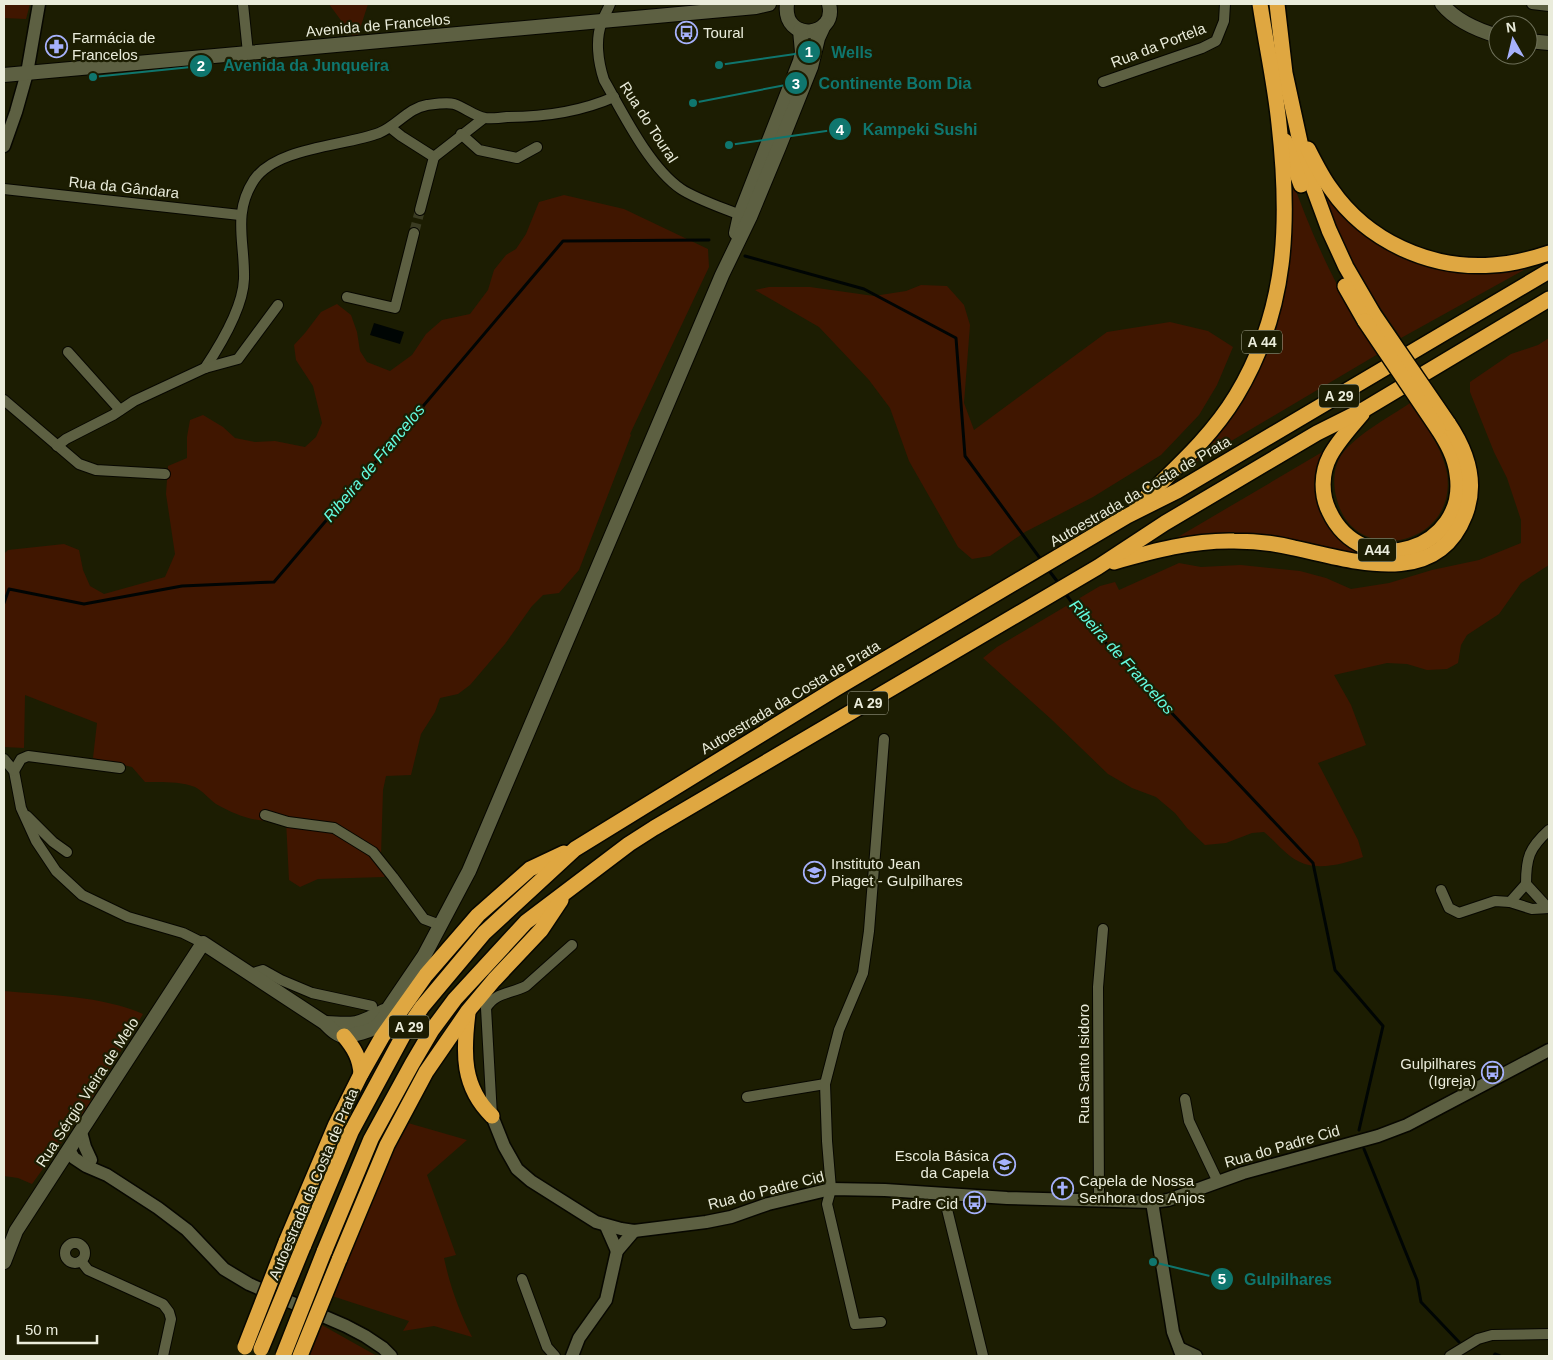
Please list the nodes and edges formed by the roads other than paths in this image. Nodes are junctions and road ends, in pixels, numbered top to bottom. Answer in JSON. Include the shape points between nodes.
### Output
{"nodes":[{"id":1,"x":39,"y":4,"type":"edge"},
{"id":2,"x":243,"y":4,"type":"edge"},
{"id":3,"x":610,"y":4,"type":"edge"},
{"id":4,"x":788,"y":4,"type":"edge"},
{"id":5,"x":829,"y":4,"type":"edge"},
{"id":6,"x":1225,"y":4,"type":"edge"},
{"id":7,"x":1260,"y":4,"type":"edge"},
{"id":8,"x":1278,"y":4,"type":"edge"},
{"id":9,"x":1442,"y":4,"type":"edge"},
{"id":10,"x":1532,"y":4,"type":"edge"},
{"id":11,"x":763,"y":5,"type":"edge"},
{"id":12,"x":1549,"y":6,"type":"edge"},
{"id":13,"x":788,"y":18,"type":"junction"},
{"id":14,"x":602,"y":22,"type":"junction"},
{"id":15,"x":824,"y":26,"type":"junction"},
{"id":16,"x":800,"y":30,"type":"junction"},
{"id":17,"x":1488,"y":33,"type":"edge"},
{"id":18,"x":248,"y":53,"type":"junction"},
{"id":19,"x":27,"y":73,"type":"junction"},
{"id":20,"x":4,"y":75,"type":"edge"},
{"id":21,"x":1103,"y":82,"type":"dead end"},
{"id":22,"x":614,"y":97,"type":"junction"},
{"id":23,"x":484,"y":118,"type":"junction"},
{"id":24,"x":1279,"y":123,"type":"junction"},
{"id":25,"x":391,"y":128,"type":"junction"},
{"id":26,"x":461,"y":134,"type":"junction"},
{"id":27,"x":1300,"y":135,"type":"junction"},
{"id":28,"x":4,"y":146,"type":"edge"},
{"id":29,"x":537,"y":147,"type":"dead end"},
{"id":30,"x":434,"y":157,"type":"junction"},
{"id":31,"x":4,"y":188,"type":"edge"},
{"id":32,"x":420,"y":210,"type":"tunnel mouth"},
{"id":33,"x":240,"y":215,"type":"junction"},
{"id":34,"x":740,"y":215,"type":"junction"},
{"id":35,"x":414,"y":233,"type":"tunnel mouth"},
{"id":36,"x":1549,"y":253,"type":"edge"},
{"id":37,"x":731,"y":255,"type":"junction"},
{"id":38,"x":1549,"y":272,"type":"edge"},
{"id":39,"x":347,"y":298,"type":"dead end"},
{"id":40,"x":1549,"y":299,"type":"edge"},
{"id":41,"x":278,"y":305,"type":"dead end"},
{"id":42,"x":1370,"y":318,"type":"junction"},
{"id":43,"x":68,"y":352,"type":"dead end"},
{"id":44,"x":205,"y":368,"type":"junction"},
{"id":45,"x":4,"y":400,"type":"edge"},
{"id":46,"x":120,"y":410,"type":"junction"},
{"id":47,"x":1365,"y":410,"type":"junction"},
{"id":48,"x":1443,"y":426,"type":"junction"},
{"id":49,"x":58,"y":446,"type":"junction"},
{"id":50,"x":165,"y":474,"type":"dead end"},
{"id":51,"x":1127,"y":516,"type":"junction"},
{"id":52,"x":1098,"y":567,"type":"junction"},
{"id":53,"x":884,"y":739,"type":"dead end"},
{"id":54,"x":4,"y":759,"type":"edge"},
{"id":55,"x":120,"y":768,"type":"dead end"},
{"id":56,"x":14,"y":771,"type":"junction"},
{"id":57,"x":21,"y":808,"type":"junction"},
{"id":58,"x":265,"y":815,"type":"dead end"},
{"id":59,"x":1549,"y":830,"type":"edge"},
{"id":60,"x":575,"y":849,"type":"junction"},
{"id":61,"x":67,"y":852,"type":"dead end"},
{"id":62,"x":1526,"y":884,"type":"junction"},
{"id":63,"x":569,"y":888,"type":"junction"},
{"id":64,"x":1441,"y":890,"type":"dead end"},
{"id":65,"x":1510,"y":902,"type":"junction"},
{"id":66,"x":1549,"y":908,"type":"edge"},
{"id":67,"x":440,"y":925,"type":"junction"},
{"id":68,"x":1102,"y":929,"type":"dead end"},
{"id":69,"x":202,"y":943,"type":"junction"},
{"id":70,"x":572,"y":945,"type":"dead end"},
{"id":71,"x":250,"y":974,"type":"junction"},
{"id":72,"x":372,"y":1006,"type":"dead end"},
{"id":73,"x":388,"y":1009,"type":"junction"},
{"id":74,"x":468,"y":1011,"type":"junction"},
{"id":75,"x":325,"y":1023,"type":"junction"},
{"id":76,"x":344,"y":1036,"type":"junction"},
{"id":77,"x":1549,"y":1050,"type":"edge"},
{"id":78,"x":361,"y":1074,"type":"junction"},
{"id":79,"x":825,"y":1084,"type":"junction"},
{"id":80,"x":747,"y":1097,"type":"dead end"},
{"id":81,"x":1185,"y":1099,"type":"dead end"},
{"id":82,"x":492,"y":1116,"type":"junction"},
{"id":83,"x":81,"y":1132,"type":"junction"},
{"id":84,"x":69,"y":1150,"type":"junction"},
{"id":85,"x":89,"y":1163,"type":"junction"},
{"id":86,"x":56,"y":1170,"type":"junction"},
{"id":87,"x":1218,"y":1182,"type":"junction"},
{"id":88,"x":831,"y":1189,"type":"junction"},
{"id":89,"x":943,"y":1193,"type":"junction"},
{"id":90,"x":1099,"y":1200,"type":"junction"},
{"id":91,"x":1152,"y":1202,"type":"junction"},
{"id":92,"x":606,"y":1226,"type":"junction"},
{"id":93,"x":634,"y":1230,"type":"junction"},
{"id":94,"x":617,"y":1251,"type":"junction"},
{"id":95,"x":81,"y":1261,"type":"dead end"},
{"id":96,"x":4,"y":1262,"type":"edge"},
{"id":97,"x":522,"y":1279,"type":"dead end"},
{"id":98,"x":881,"y":1322,"type":"dead end"},
{"id":99,"x":1549,"y":1334,"type":"edge"},
{"id":100,"x":243,"y":1352,"type":"edge"},
{"id":101,"x":260,"y":1353,"type":"edge"},
{"id":102,"x":1182,"y":1353,"type":"edge"},
{"id":103,"x":162,"y":1356,"type":"edge"},
{"id":104,"x":283,"y":1356,"type":"edge"},
{"id":105,"x":300,"y":1356,"type":"edge"},
{"id":106,"x":390,"y":1356,"type":"edge"},
{"id":107,"x":554,"y":1356,"type":"edge"},
{"id":108,"x":572,"y":1356,"type":"edge"},
{"id":109,"x":983,"y":1356,"type":"edge"},
{"id":110,"x":1196,"y":1356,"type":"edge"},
{"id":111,"x":1450,"y":1356,"type":"edge"}],
"edges":[{"from":1,"to":19,"type":"street"},
{"from":2,"to":18,"type":"street"},
{"from":3,"to":14,"type":"street","name":"Rua do Toural"},
{"from":4,"to":13,"type":"main road"},
{"from":5,"to":15,"type":"main road","via":[[830,14]]},
{"from":6,"to":21,"type":"street","name":"Rua da Portela","via":[[1224,21],[1216,41]]},
{"from":7,"to":24,"type":"highway","number":"A 44"},
{"from":8,"to":27,"type":"highway","via":[[1282,59]]},
{"from":9,"to":17,"type":"main road","via":[[1475,29]]},
{"from":10,"to":12,"type":"street"},
{"from":11,"to":13,"type":"main road","name":"Avenida de Francelos"},
{"from":11,"to":14,"type":"main road","name":"Avenida de Francelos"},
{"from":13,"to":16,"type":"main road"},
{"from":14,"to":18,"type":"main road","name":"Avenida de Francelos"},
{"from":14,"to":22,"type":"street","name":"Rua do Toural","via":[[598,41],[601,72]]},
{"from":15,"to":16,"type":"main road","via":[[812,31]]},
{"from":15,"to":37,"type":"main road","via":[[775,156]]},
{"from":16,"to":34,"type":"main road","via":[[800,61]]},
{"from":18,"to":19,"type":"main road","name":"Avenida de Francelos"},
{"from":19,"to":20,"type":"main road","name":"Avenida de Francelos"},
{"from":19,"to":28,"type":"street"},
{"from":22,"to":23,"type":"street","via":[[578,110]]},
{"from":22,"to":34,"type":"street","name":"Rua do Toural","via":[[668,178],[682,190]]},
{"from":23,"to":25,"type":"street","via":[[453,103],[425,105],[407,113]]},
{"from":23,"to":26,"type":"street"},
{"from":24,"to":42,"type":"highway","via":[[1320,235],[1338,273]]},
{"from":24,"to":51,"type":"highway","number":"A 44","via":[[1284,245],[1281,274],[1263,338],[1236,396],[1220,420],[1199,446]]},
{"from":25,"to":30,"type":"street"},
{"from":25,"to":33,"type":"street","via":[[296,153],[272,164],[256,178]]},
{"from":26,"to":29,"type":"street","via":[[479,150],[517,158]]},
{"from":26,"to":30,"type":"street"},
{"from":27,"to":36,"type":"highway","via":[[1320,174],[1346,207],[1374,232],[1406,250],[1441,261],[1476,265],[1508,263]]},
{"from":27,"to":42,"type":"highway","via":[[1305,165],[1329,230]]},
{"from":30,"to":32,"type":"street"},
{"from":31,"to":33,"type":"street","name":"Rua da Gândara"},
{"from":33,"to":44,"type":"street","via":[[244,280],[239,304]]},
{"from":34,"to":37,"type":"main road"},
{"from":35,"to":39,"type":"street","via":[[395,308]]},
{"from":37,"to":67,"type":"main road","via":[[469,871]]},
{"from":38,"to":51,"type":"highway","name":"Autoestrada da Costa de Prata","number":"A 29","via":[[1177,491]]},
{"from":40,"to":47,"type":"highway","number":"A 29"},
{"from":41,"to":44,"type":"street","via":[[238,359]]},
{"from":42,"to":48,"type":"highway","bridge":true},
{"from":43,"to":46,"type":"street"},
{"from":44,"to":46,"type":"street"},
{"from":45,"to":49,"type":"street"},
{"from":46,"to":49,"type":"street"},
{"from":47,"to":48,"type":"highway","number":"A44","via":[[1330,457],[1323,483],[1327,506],[1339,528],[1359,544],[1386,552],[1417,547],[1442,529],[1451,514],[1456,501],[1458,476]]},
{"from":47,"to":52,"type":"highway","number":"A 29","via":[[1317,433],[1165,523]]},
{"from":48,"to":52,"type":"highway","via":[[1461,444],[1467,458],[1471,474],[1467,511],[1455,534],[1438,551],[1414,562],[1369,564],[1275,544],[1232,541],[1180,546]]},
{"from":49,"to":50,"type":"street","via":[[79,464],[96,470]]},
{"from":51,"to":60,"type":"highway","name":"Autoestrada da Costa de Prata","number":"A 29","via":[[835,689]]},
{"from":52,"to":63,"type":"highway","number":"A 29","via":[[654,828]]},
{"from":53,"to":79,"type":"street","via":[[863,973],[839,1030]]},
{"from":54,"to":56,"type":"street"},
{"from":55,"to":56,"type":"street","via":[[28,756],[21,759]]},
{"from":56,"to":57,"type":"street"},
{"from":57,"to":61,"type":"street","via":[[52,842]]},
{"from":57,"to":69,"type":"street","via":[[36,841],[56,871],[82,895],[128,917],[183,933]]},
{"from":58,"to":67,"type":"street","via":[[288,822],[334,828],[373,852],[424,919]]},
{"from":59,"to":62,"type":"street","via":[[1535,842],[1528,856]]},
{"from":60,"to":78,"type":"highway","number":"A 29","via":[[530,869],[478,914],[426,975],[382,1037]]},
{"from":60,"to":101,"type":"highway","name":"Autoestrada da Costa de Prata","number":"A 29","bridge":true,"via":[[484,933],[405,1032],[351,1132]]},
{"from":62,"to":65,"type":"street"},
{"from":62,"to":66,"type":"street"},
{"from":63,"to":74,"type":"highway","number":"A 29","via":[[541,930]]},
{"from":63,"to":104,"type":"highway","number":"A 29","bridge":true,"via":[[505,943],[432,1030],[371,1139]]},
{"from":64,"to":65,"type":"street","via":[[1449,908],[1460,913],[1495,901]]},
{"from":65,"to":66,"type":"street","via":[[1532,909]]},
{"from":67,"to":73,"type":"main road","via":[[424,956]]},
{"from":68,"to":90,"type":"street","name":"Rua Santo Isidoro","via":[[1098,988]]},
{"from":69,"to":71,"type":"main road"},
{"from":69,"to":83,"type":"main road","name":"Rua Sérgio Vieira de Melo"},
{"from":70,"to":82,"type":"street","via":[[526,986],[495,997],[486,1008]]},
{"from":71,"to":72,"type":"street","via":[[263,970],[312,993]]},
{"from":71,"to":75,"type":"main road"},
{"from":73,"to":75,"type":"main road","via":[[357,1024]]},
{"from":73,"to":76,"type":"main road","via":[[379,1026],[364,1033]]},
{"from":74,"to":82,"type":"highway","via":[[465,1042],[468,1073],[475,1097]]},
{"from":74,"to":105,"type":"highway","number":"A 29","bridge":true,"via":[[436,1056],[399,1122]]},
{"from":75,"to":76,"type":"main road"},
{"from":76,"to":78,"type":"highway","via":[[357,1054]]},
{"from":77,"to":87,"type":"street","name":"Rua do Padre Cid","via":[[1407,1125]]},
{"from":78,"to":100,"type":"highway","number":"A 29","bridge":true,"via":[[336,1124]]},
{"from":79,"to":80,"type":"street"},
{"from":79,"to":88,"type":"street"},
{"from":81,"to":87,"type":"street","via":[[1189,1121]]},
{"from":82,"to":92,"type":"street","name":"Rua do Padre Cid","via":[[517,1169],[531,1181]]},
{"from":83,"to":84,"type":"main road","name":"Rua Sérgio Vieira de Melo"},
{"from":83,"to":85,"type":"street"},
{"from":84,"to":85,"type":"street","via":[[74,1158]]},
{"from":84,"to":86,"type":"main road","name":"Rua Sérgio Vieira de Melo"},
{"from":85,"to":86,"type":"street"},
{"from":85,"to":106,"type":"street","via":[[187,1230],[224,1269],[249,1284],[346,1326],[383,1348]]},
{"from":86,"to":96,"type":"main road","name":"Rua Sérgio Vieira de Melo","via":[[16,1231]]},
{"from":87,"to":91,"type":"street","name":"Rua do Padre Cid","via":[[1168,1200]]},
{"from":88,"to":89,"type":"street","name":"Rua do Padre Cid"},
{"from":88,"to":93,"type":"street","name":"Rua do Padre Cid","via":[[768,1204],[731,1217]]},
{"from":88,"to":98,"type":"street","via":[[827,1204],[855,1324]]},
{"from":89,"to":90,"type":"street","name":"Rua do Padre Cid"},
{"from":89,"to":109,"type":"street"},
{"from":90,"to":91,"type":"street","name":"Rua do Padre Cid"},
{"from":91,"to":102,"type":"street","via":[[1173,1332]]},
{"from":92,"to":93,"type":"street","name":"Rua do Padre Cid"},
{"from":92,"to":94,"type":"street"},
{"from":93,"to":94,"type":"street"},
{"from":94,"to":108,"type":"street","via":[[606,1300],[579,1338]]},
{"from":95,"to":103,"type":"street","via":[[88,1270],[163,1304],[171,1319]]},
{"from":97,"to":107,"type":"street","via":[[547,1347]]},
{"from":99,"to":111,"type":"street","via":[[1492,1335]]},
{"from":102,"to":110,"type":"street"}]}
